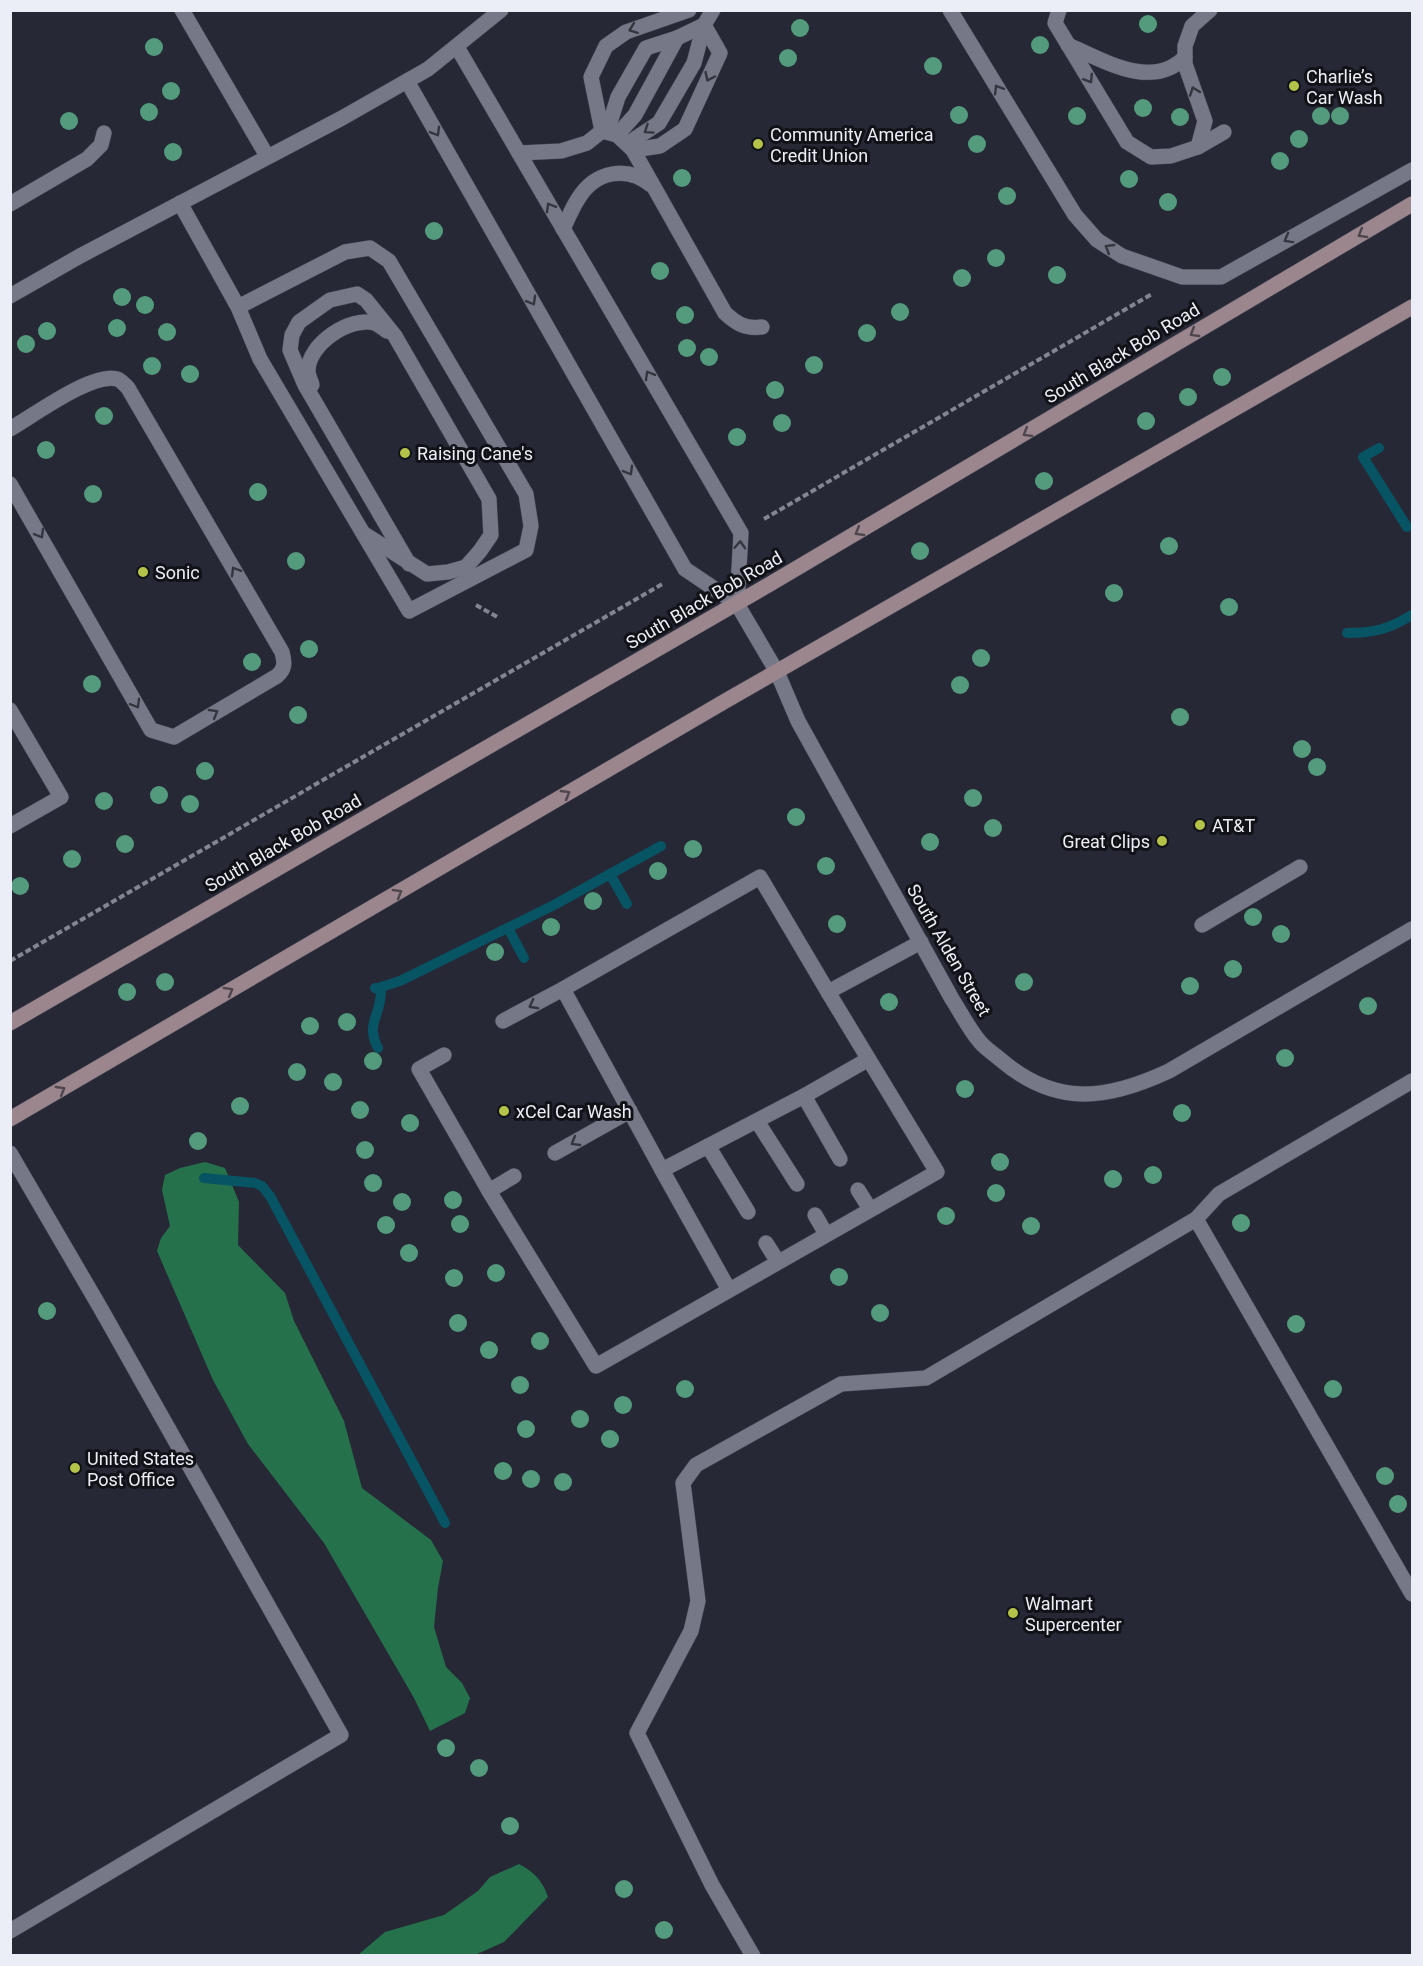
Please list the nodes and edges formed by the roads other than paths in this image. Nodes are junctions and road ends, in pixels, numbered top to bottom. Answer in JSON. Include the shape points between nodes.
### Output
{"nodes":[{"id":1,"x":182,"y":10,"type":"edge"},
{"id":2,"x":501,"y":10,"type":"edge"},
{"id":3,"x":689,"y":10,"type":"edge"},
{"id":4,"x":713,"y":10,"type":"edge"},
{"id":5,"x":950,"y":10,"type":"edge"},
{"id":6,"x":1045,"y":10,"type":"edge"},
{"id":7,"x":1210,"y":10,"type":"edge"},
{"id":8,"x":1057,"y":17,"type":"edge"},
{"id":9,"x":704,"y":25,"type":"junction"},
{"id":10,"x":677,"y":38,"type":"junction"},
{"id":11,"x":1068,"y":45,"type":"junction"},
{"id":12,"x":457,"y":47,"type":"junction"},
{"id":13,"x":1185,"y":57,"type":"junction"},
{"id":14,"x":407,"y":81,"type":"junction"},
{"id":15,"x":1224,"y":132,"type":"dead end"},
{"id":16,"x":104,"y":133,"type":"dead end"},
{"id":17,"x":617,"y":139,"type":"junction"},
{"id":18,"x":1198,"y":147,"type":"junction"},
{"id":19,"x":519,"y":153,"type":"junction"},
{"id":20,"x":267,"y":156,"type":"junction"},
{"id":21,"x":1413,"y":170,"type":"edge"},
{"id":22,"x":652,"y":186,"type":"junction"},
{"id":23,"x":180,"y":203,"type":"junction"},
{"id":24,"x":10,"y":204,"type":"edge"},
{"id":25,"x":1413,"y":204,"type":"edge"},
{"id":26,"x":563,"y":229,"type":"junction"},
{"id":27,"x":10,"y":296,"type":"edge"},
{"id":28,"x":238,"y":307,"type":"junction"},
{"id":29,"x":1413,"y":307,"type":"edge"},
{"id":30,"x":762,"y":327,"type":"dead end"},
{"id":31,"x":395,"y":336,"type":"junction"},
{"id":32,"x":325,"y":418,"type":"junction"},
{"id":33,"x":10,"y":429,"type":"edge"},
{"id":34,"x":10,"y":484,"type":"edge"},
{"id":35,"x":362,"y":532,"type":"junction"},
{"id":36,"x":409,"y":564,"type":"junction"},
{"id":37,"x":737,"y":604,"type":"junction"},
{"id":38,"x":777,"y":672,"type":"junction"},
{"id":39,"x":10,"y":710,"type":"edge"},
{"id":40,"x":10,"y":826,"type":"edge"},
{"id":41,"x":1300,"y":867,"type":"dead end"},
{"id":42,"x":1202,"y":925,"type":"dead end"},
{"id":43,"x":1413,"y":929,"type":"edge"},
{"id":44,"x":921,"y":942,"type":"junction"},
{"id":45,"x":563,"y":989,"type":"junction"},
{"id":46,"x":828,"y":993,"type":"junction"},
{"id":47,"x":503,"y":1021,"type":"dead end"},
{"id":48,"x":10,"y":1023,"type":"edge"},
{"id":49,"x":444,"y":1055,"type":"dead end"},
{"id":50,"x":867,"y":1060,"type":"junction"},
{"id":51,"x":1413,"y":1081,"type":"edge"},
{"id":52,"x":804,"y":1096,"type":"junction"},
{"id":53,"x":630,"y":1111,"type":"junction"},
{"id":54,"x":10,"y":1119,"type":"edge"},
{"id":55,"x":757,"y":1121,"type":"junction"},
{"id":56,"x":708,"y":1146,"type":"junction"},
{"id":57,"x":10,"y":1153,"type":"edge"},
{"id":58,"x":555,"y":1153,"type":"dead end"},
{"id":59,"x":840,"y":1158,"type":"dead end"},
{"id":60,"x":662,"y":1170,"type":"junction"},
{"id":61,"x":514,"y":1176,"type":"dead end"},
{"id":62,"x":796,"y":1184,"type":"dead end"},
{"id":63,"x":858,"y":1190,"type":"dead end"},
{"id":64,"x":489,"y":1191,"type":"junction"},
{"id":65,"x":870,"y":1209,"type":"junction"},
{"id":66,"x":748,"y":1212,"type":"dead end"},
{"id":67,"x":815,"y":1215,"type":"dead end"},
{"id":68,"x":1196,"y":1219,"type":"junction"},
{"id":69,"x":826,"y":1234,"type":"junction"},
{"id":70,"x":766,"y":1243,"type":"dead end"},
{"id":71,"x":778,"y":1262,"type":"junction"},
{"id":72,"x":729,"y":1290,"type":"junction"},
{"id":73,"x":1413,"y":1594,"type":"edge"},
{"id":74,"x":10,"y":1931,"type":"edge"},
{"id":75,"x":753,"y":1956,"type":"edge"}],
"edges":[{"from":1,"to":20,"type":"street"},
{"from":2,"to":12,"type":"street"},
{"from":3,"to":17,"type":"street","one_way":true,"via":[[626,32],[606,46],[591,77]]},
{"from":4,"to":9,"type":"street"},
{"from":21,"to":5,"type":"street","one_way":true,"via":[[1221,277],[1182,277],[1122,256],[1097,240],[1075,215]]},
{"from":6,"to":8,"type":"street"},
{"from":7,"to":13,"type":"street","via":[[1192,26]]},
{"from":8,"to":11,"type":"street"},
{"from":9,"to":10,"type":"street"},
{"from":9,"to":17,"type":"street","one_way":true,"via":[[694,63],[659,123]]},
{"from":9,"to":17,"type":"street","one_way":true,"via":[[720,53],[685,129],[660,146]]},
{"from":10,"to":17,"type":"street","via":[[635,115]]},
{"from":10,"to":17,"type":"street","via":[[646,48],[618,97]]},
{"from":11,"to":13,"type":"street","via":[[1129,71],[1157,72],[1176,67]]},
{"from":11,"to":18,"type":"street","one_way":true,"via":[[1127,142],[1151,157],[1171,156]]},
{"from":12,"to":14,"type":"street"},
{"from":12,"to":19,"type":"street"},
{"from":18,"to":13,"type":"street","one_way":true,"via":[[1205,122]]},
{"from":14,"to":20,"type":"street"},
{"from":14,"to":37,"type":"street","one_way":true,"via":[[685,570]]},
{"from":15,"to":18,"type":"street"},
{"from":16,"to":24,"type":"street","via":[[102,145],[87,159]]},
{"from":17,"to":19,"type":"street","via":[[561,151]]},
{"from":17,"to":22,"type":"street"},
{"from":26,"to":19,"type":"street","one_way":true},
{"from":20,"to":23,"type":"street"},
{"from":22,"to":26,"type":"street","via":[[642,177],[610,173],[579,196]]},
{"from":22,"to":30,"type":"street","via":[[725,313],[748,328]]},
{"from":23,"to":27,"type":"street"},
{"from":23,"to":28,"type":"street"},
{"from":25,"to":37,"type":"main road","name":"South Black Bob Road","one_way":true},
{"from":37,"to":26,"type":"street","one_way":true,"via":[[741,534]]},
{"from":28,"to":35,"type":"street","via":[[260,359]]},
{"from":28,"to":35,"type":"street","via":[[345,252],[370,248],[390,261],[526,494],[531,526],[526,550],[409,610]]},
{"from":29,"to":38,"type":"main road"},
{"from":31,"to":32,"type":"street","via":[[376,323],[358,322],[316,348],[308,372]]},
{"from":31,"to":32,"type":"street","via":[[357,294],[330,300],[299,322],[290,350]]},
{"from":31,"to":36,"type":"street","via":[[489,499],[490,534],[466,567],[427,574]]},
{"from":32,"to":36,"type":"street"},
{"from":34,"to":33,"type":"street","one_way":true,"via":[[151,730],[174,737],[283,671],[282,652],[128,388],[118,379],[85,384]]},
{"from":35,"to":36,"type":"street"},
{"from":37,"to":38,"type":"street","name":"South Alden Street"},
{"from":37,"to":48,"type":"main road","name":"South Black Bob Road"},
{"from":38,"to":44,"type":"street","name":"South Alden Street","via":[[798,721]]},
{"from":54,"to":38,"type":"main road","one_way":true},
{"from":39,"to":40,"type":"street","via":[[61,796]]},
{"from":41,"to":42,"type":"street"},
{"from":43,"to":44,"type":"street","name":"South Alden Street","via":[[1169,1071],[1137,1086],[1102,1093],[1064,1094],[1020,1076],[980,1043]]},
{"from":44,"to":46,"type":"street"},
{"from":45,"to":46,"type":"street","via":[[760,877]]},
{"from":45,"to":47,"type":"street","one_way":true},
{"from":45,"to":53,"type":"street"},
{"from":46,"to":50,"type":"street"},
{"from":49,"to":64,"type":"street","via":[[419,1069]]},
{"from":50,"to":52,"type":"street"},
{"from":50,"to":65,"type":"street","via":[[937,1172]]},
{"from":51,"to":68,"type":"street","via":[[1219,1194]]},
{"from":52,"to":55,"type":"street"},
{"from":52,"to":59,"type":"street"},
{"from":53,"to":58,"type":"street","one_way":true},
{"from":53,"to":60,"type":"street"},
{"from":55,"to":56,"type":"street"},
{"from":55,"to":62,"type":"street"},
{"from":56,"to":60,"type":"street"},
{"from":56,"to":66,"type":"street"},
{"from":57,"to":74,"type":"street","via":[[341,1735]]},
{"from":60,"to":72,"type":"street"},
{"from":61,"to":64,"type":"street"},
{"from":63,"to":65,"type":"street"},
{"from":64,"to":72,"type":"street","via":[[597,1366]]},
{"from":65,"to":69,"type":"street"},
{"from":67,"to":69,"type":"street"},
{"from":68,"to":73,"type":"street"},
{"from":68,"to":75,"type":"street","via":[[926,1378],[841,1384],[696,1465],[683,1483],[698,1601],[691,1630],[637,1732],[712,1885]]},
{"from":69,"to":71,"type":"street"},
{"from":70,"to":71,"type":"street"},
{"from":71,"to":72,"type":"street"}]}
